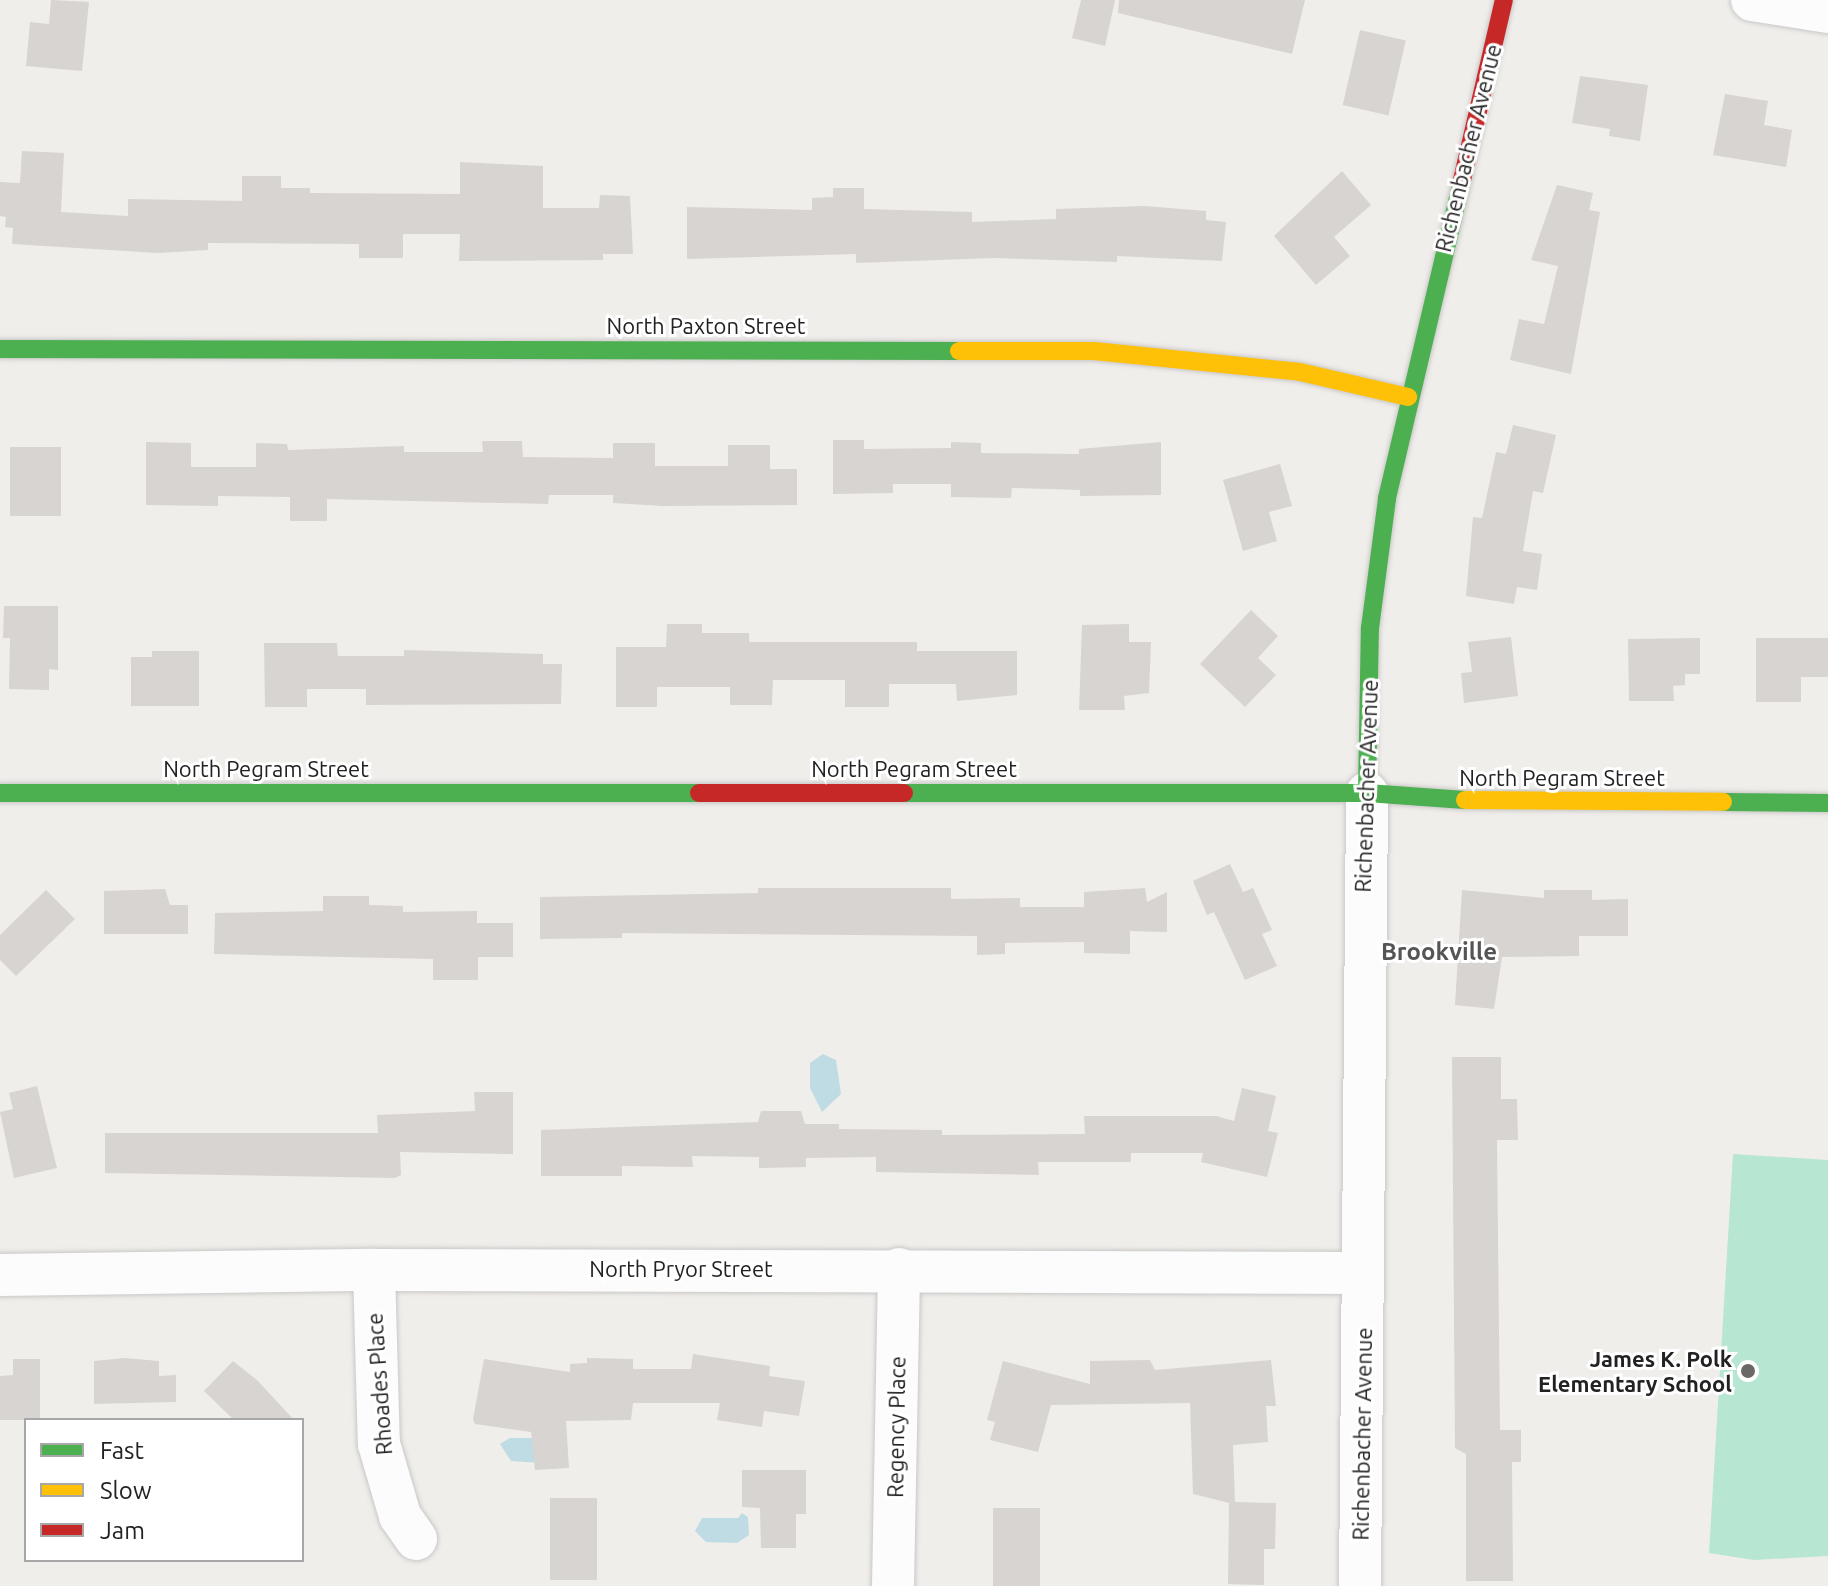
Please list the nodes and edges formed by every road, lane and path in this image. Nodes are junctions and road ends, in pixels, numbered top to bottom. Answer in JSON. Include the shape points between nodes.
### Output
{"nodes":[{"id":1,"x":1504,"y":0,"type":"edge"},
{"id":2,"x":1752,"y":0,"type":"edge"},
{"id":3,"x":1828,"y":12,"type":"edge"},
{"id":4,"x":0,"y":349,"type":"edge"},
{"id":5,"x":1408,"y":397,"type":"junction"},
{"id":6,"x":0,"y":793,"type":"edge"},
{"id":7,"x":1367,"y":793,"type":"junction"},
{"id":8,"x":1828,"y":803,"type":"edge"},
{"id":9,"x":899,"y":1269,"type":"junction"},
{"id":10,"x":374,"y":1270,"type":"junction"},
{"id":11,"x":1362,"y":1273,"type":"junction"},
{"id":12,"x":0,"y":1275,"type":"edge"},
{"id":13,"x":416,"y":1539,"type":"dead end"},
{"id":14,"x":893,"y":1586,"type":"edge"},
{"id":15,"x":1360,"y":1586,"type":"edge"}],
"edges":[{"from":1,"to":5,"type":"street","name":"Richenbacher Avenue"},
{"from":2,"to":3,"type":"street"},
{"from":4,"to":5,"type":"street","name":"North Paxton Street","via":[[1094,351],[1300,372]]},
{"from":5,"to":7,"type":"street","name":"Richenbacher Avenue","via":[[1370,628]]},
{"from":6,"to":7,"type":"street","name":"North Pegram Street"},
{"from":7,"to":8,"type":"street","name":"North Pegram Street","via":[[1413,800]]},
{"from":7,"to":11,"type":"street","name":"Richenbacher Avenue"},
{"from":9,"to":10,"type":"street","name":"North Pryor Street"},
{"from":9,"to":11,"type":"street","name":"North Pryor Street"},
{"from":9,"to":14,"type":"street","name":"Regency Place"},
{"from":10,"to":12,"type":"street","name":"North Pryor Street"},
{"from":10,"to":13,"type":"street","name":"Rhoades Place","via":[[379,1444],[400,1516]]},
{"from":11,"to":15,"type":"street","name":"Richenbacher Avenue"}]}
